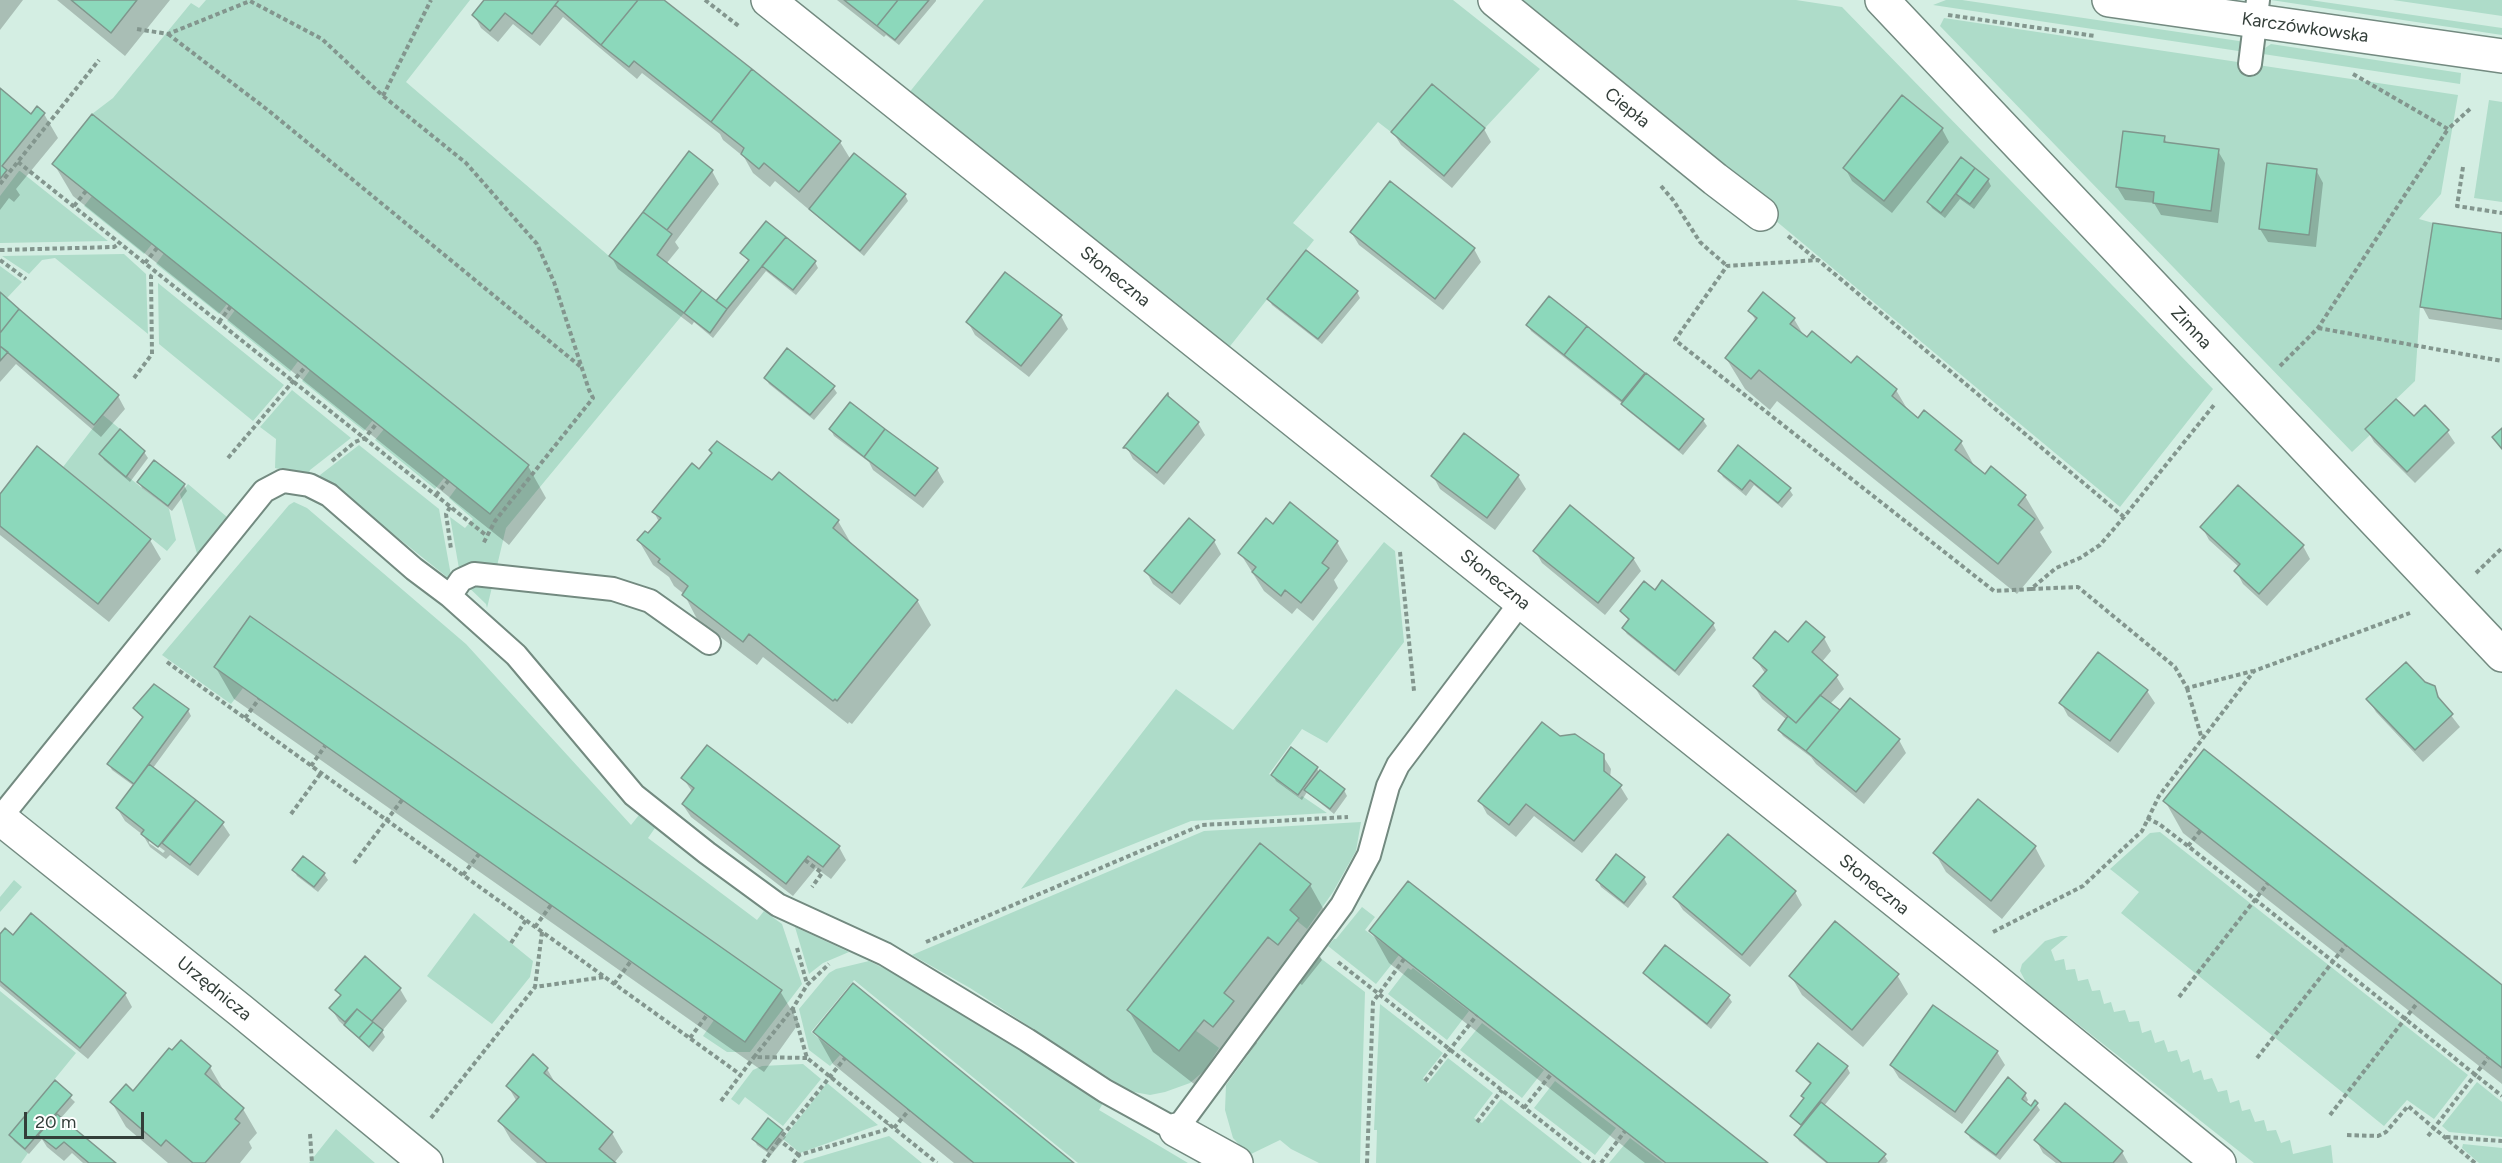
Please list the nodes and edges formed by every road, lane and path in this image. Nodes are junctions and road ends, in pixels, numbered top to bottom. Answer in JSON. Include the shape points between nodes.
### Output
{"nodes":[{"id":1,"x":250,"y":0,"type":"edge"},
{"id":2,"x":431,"y":0,"type":"edge"},
{"id":3,"x":768,"y":0,"type":"edge"},
{"id":4,"x":1495,"y":0,"type":"edge"},
{"id":5,"x":1882,"y":0,"type":"edge"},
{"id":6,"x":2109,"y":0,"type":"edge"},
{"id":7,"x":2257,"y":11,"type":"edge"},
{"id":8,"x":137,"y":29,"type":"dead end"},
{"id":9,"x":168,"y":34,"type":"junction"},
{"id":10,"x":2502,"y":57,"type":"edge"},
{"id":11,"x":99,"y":60,"type":"dead end"},
{"id":12,"x":2250,"y":64,"type":"dead end"},
{"id":13,"x":2352,"y":74,"type":"dead end"},
{"id":14,"x":383,"y":96,"type":"junction"},
{"id":15,"x":2471,"y":108,"type":"dead end"},
{"id":16,"x":2448,"y":129,"type":"junction"},
{"id":17,"x":18,"y":162,"type":"junction"},
{"id":18,"x":2463,"y":166,"type":"dead end"},
{"id":19,"x":0,"y":184,"type":"edge"},
{"id":20,"x":87,"y":191,"type":"dead end"},
{"id":21,"x":74,"y":206,"type":"junction"},
{"id":22,"x":2502,"y":213,"type":"edge"},
{"id":23,"x":1761,"y":214,"type":"dead end"},
{"id":24,"x":120,"y":243,"type":"junction"},
{"id":25,"x":157,"y":248,"type":"dead end"},
{"id":26,"x":0,"y":250,"type":"edge"},
{"id":27,"x":0,"y":260,"type":"edge"},
{"id":28,"x":145,"y":263,"type":"junction"},
{"id":29,"x":154,"y":271,"type":"junction"},
{"id":30,"x":26,"y":279,"type":"dead end"},
{"id":31,"x":231,"y":306,"type":"dead end"},
{"id":32,"x":219,"y":322,"type":"junction"},
{"id":33,"x":2318,"y":328,"type":"junction"},
{"id":34,"x":2502,"y":361,"type":"edge"},
{"id":35,"x":306,"y":366,"type":"dead end"},
{"id":36,"x":582,"y":368,"type":"junction"},
{"id":37,"x":2277,"y":369,"type":"dead end"},
{"id":38,"x":134,"y":378,"type":"dead end"},
{"id":39,"x":294,"y":381,"type":"junction"},
{"id":40,"x":377,"y":423,"type":"dead end"},
{"id":41,"x":365,"y":438,"type":"junction"},
{"id":42,"x":228,"y":458,"type":"dead end"},
{"id":43,"x":449,"y":480,"type":"dead end"},
{"id":44,"x":309,"y":485,"type":"junction"},
{"id":45,"x":436,"y":495,"type":"junction"},
{"id":46,"x":487,"y":536,"type":"junction"},
{"id":47,"x":1399,"y":548,"type":"dead end"},
{"id":48,"x":2502,"y":548,"type":"edge"},
{"id":49,"x":2472,"y":576,"type":"dead end"},
{"id":50,"x":455,"y":588,"type":"junction"},
{"id":51,"x":2031,"y":589,"type":"junction"},
{"id":52,"x":1521,"y":602,"type":"junction"},
{"id":53,"x":2414,"y":611,"type":"dead end"},
{"id":54,"x":709,"y":644,"type":"dead end"},
{"id":55,"x":2502,"y":655,"type":"edge"},
{"id":56,"x":169,"y":663,"type":"dead end"},
{"id":57,"x":2254,"y":671,"type":"junction"},
{"id":58,"x":2187,"y":688,"type":"junction"},
{"id":59,"x":259,"y":699,"type":"dead end"},
{"id":60,"x":245,"y":718,"type":"junction"},
{"id":61,"x":1418,"y":737,"type":"junction"},
{"id":62,"x":2202,"y":739,"type":"junction"},
{"id":63,"x":325,"y":746,"type":"dead end"},
{"id":64,"x":311,"y":766,"type":"junction"},
{"id":65,"x":321,"y":773,"type":"junction"},
{"id":66,"x":402,"y":800,"type":"dead end"},
{"id":67,"x":1381,"y":811,"type":"junction"},
{"id":68,"x":291,"y":814,"type":"dead end"},
{"id":69,"x":0,"y":818,"type":"edge"},
{"id":70,"x":2147,"y":818,"type":"junction"},
{"id":71,"x":388,"y":821,"type":"junction"},
{"id":72,"x":2201,"y":830,"type":"dead end"},
{"id":73,"x":2188,"y":846,"type":"junction"},
{"id":74,"x":479,"y":854,"type":"dead end"},
{"id":75,"x":354,"y":863,"type":"dead end"},
{"id":76,"x":463,"y":875,"type":"junction"},
{"id":77,"x":2268,"y":883,"type":"dead end"},
{"id":78,"x":2255,"y":899,"type":"junction"},
{"id":79,"x":551,"y":905,"type":"dead end"},
{"id":80,"x":526,"y":921,"type":"junction"},
{"id":81,"x":535,"y":927,"type":"junction"},
{"id":82,"x":542,"y":932,"type":"junction"},
{"id":83,"x":511,"y":943,"type":"dead end"},
{"id":84,"x":2346,"y":945,"type":"dead end"},
{"id":85,"x":1956,"y":951,"type":"junction"},
{"id":86,"x":885,"y":954,"type":"junction"},
{"id":87,"x":1404,"y":958,"type":"dead end"},
{"id":88,"x":631,"y":961,"type":"dead end"},
{"id":89,"x":2333,"y":961,"type":"junction"},
{"id":90,"x":1345,"y":968,"type":"dead end"},
{"id":91,"x":604,"y":977,"type":"junction"},
{"id":92,"x":614,"y":984,"type":"junction"},
{"id":93,"x":535,"y":987,"type":"junction"},
{"id":94,"x":1378,"y":993,"type":"junction"},
{"id":95,"x":2179,"y":997,"type":"dead end"},
{"id":96,"x":2418,"y":1002,"type":"dead end"},
{"id":97,"x":793,"y":1008,"type":"junction"},
{"id":98,"x":707,"y":1015,"type":"dead end"},
{"id":99,"x":1477,"y":1015,"type":"dead end"},
{"id":100,"x":2405,"y":1019,"type":"junction"},
{"id":101,"x":690,"y":1038,"type":"junction"},
{"id":102,"x":1450,"y":1050,"type":"junction"},
{"id":103,"x":754,"y":1057,"type":"junction"},
{"id":104,"x":807,"y":1058,"type":"junction"},
{"id":105,"x":845,"y":1058,"type":"dead end"},
{"id":106,"x":2257,"y":1058,"type":"dead end"},
{"id":107,"x":2488,"y":1058,"type":"dead end"},
{"id":108,"x":1552,"y":1073,"type":"dead end"},
{"id":109,"x":741,"y":1075,"type":"junction"},
{"id":110,"x":2475,"y":1075,"type":"junction"},
{"id":111,"x":830,"y":1077,"type":"junction"},
{"id":112,"x":1425,"y":1081,"type":"dead end"},
{"id":113,"x":1502,"y":1090,"type":"junction"},
{"id":114,"x":2502,"y":1096,"type":"edge"},
{"id":115,"x":721,"y":1101,"type":"dead end"},
{"id":116,"x":1524,"y":1108,"type":"junction"},
{"id":117,"x":909,"y":1110,"type":"dead end"},
{"id":118,"x":2330,"y":1116,"type":"dead end"},
{"id":119,"x":429,"y":1121,"type":"dead end"},
{"id":120,"x":1478,"y":1122,"type":"dead end"},
{"id":121,"x":889,"y":1124,"type":"junction"},
{"id":122,"x":894,"y":1128,"type":"junction"},
{"id":123,"x":2434,"y":1128,"type":"junction"},
{"id":124,"x":1176,"y":1130,"type":"junction"},
{"id":125,"x":1625,"y":1131,"type":"dead end"},
{"id":126,"x":310,"y":1134,"type":"dead end"},
{"id":127,"x":2347,"y":1135,"type":"dead end"},
{"id":128,"x":2428,"y":1136,"type":"dead end"},
{"id":129,"x":2444,"y":1137,"type":"junction"},
{"id":130,"x":779,"y":1140,"type":"junction"},
{"id":131,"x":2502,"y":1141,"type":"edge"},
{"id":132,"x":799,"y":1155,"type":"junction"},
{"id":133,"x":312,"y":1163,"type":"edge"},
{"id":134,"x":426,"y":1163,"type":"edge"},
{"id":135,"x":763,"y":1163,"type":"edge"},
{"id":136,"x":793,"y":1163,"type":"edge"},
{"id":137,"x":936,"y":1163,"type":"edge"},
{"id":138,"x":1236,"y":1163,"type":"edge"},
{"id":139,"x":1367,"y":1163,"type":"edge"},
{"id":140,"x":1595,"y":1163,"type":"edge"},
{"id":141,"x":1601,"y":1163,"type":"edge"},
{"id":142,"x":2220,"y":1163,"type":"edge"},
{"id":143,"x":2475,"y":1163,"type":"edge"}],
"edges":[{"from":1,"to":9,"type":"path"},
{"from":1,"to":14,"type":"path","via":[[322,39]]},
{"from":2,"to":14,"type":"path"},
{"from":3,"to":52,"type":"street","name":"Słoneczna"},
{"from":4,"to":23,"type":"street","name":"Ciepła"},
{"from":5,"to":55,"type":"street","name":"Zimna"},
{"from":6,"to":7,"type":"street","name":"Karczówkowska"},
{"from":7,"to":10,"type":"street","name":"Karczówkowska"},
{"from":7,"to":12,"type":"lane"},
{"from":8,"to":9,"type":"path"},
{"from":9,"to":36,"type":"path","via":[[279,118]]},
{"from":11,"to":17,"type":"path"},
{"from":13,"to":16,"type":"path"},
{"from":14,"to":36,"type":"path","via":[[466,163],[537,244],[554,282]]},
{"from":15,"to":16,"type":"path"},
{"from":16,"to":33,"type":"path"},
{"from":17,"to":19,"type":"path"},
{"from":17,"to":21,"type":"path"},
{"from":18,"to":22,"type":"path","via":[[2457,206]]},
{"from":20,"to":21,"type":"path"},
{"from":21,"to":24,"type":"path"},
{"from":24,"to":26,"type":"path","via":[[114,247]]},
{"from":24,"to":28,"type":"path"},
{"from":25,"to":28,"type":"path"},
{"from":27,"to":30,"type":"path"},
{"from":28,"to":29,"type":"path"},
{"from":29,"to":32,"type":"path"},
{"from":29,"to":38,"type":"path","via":[[152,354]]},
{"from":31,"to":32,"type":"path"},
{"from":32,"to":39,"type":"path"},
{"from":33,"to":34,"type":"path"},
{"from":33,"to":37,"type":"path"},
{"from":35,"to":39,"type":"path"},
{"from":36,"to":46,"type":"path","via":[[593,398]]},
{"from":39,"to":41,"type":"path"},
{"from":39,"to":42,"type":"path"},
{"from":40,"to":41,"type":"path"},
{"from":41,"to":44,"type":"path","via":[[313,475]]},
{"from":41,"to":45,"type":"path"},
{"from":43,"to":45,"type":"path"},
{"from":44,"to":50,"type":"lane","via":[[330,495],[414,569]]},
{"from":44,"to":69,"type":"lane","via":[[283,481],[264,491]]},
{"from":45,"to":46,"type":"path"},
{"from":46,"to":50,"type":"path"},
{"from":47,"to":61,"type":"path"},
{"from":48,"to":49,"type":"path"},
{"from":50,"to":54,"type":"lane","via":[[474,574],[613,589],[650,602]]},
{"from":50,"to":86,"type":"lane","via":[[634,795],[778,905]]},
{"from":51,"to":51,"type":"path","via":[[1994,591],[1675,340],[1727,266],[1818,260],[2124,517],[2100,545],[2056,568]]},
{"from":51,"to":58,"type":"path","via":[[2078,587],[2175,667]]},
{"from":52,"to":61,"type":"lane"},
{"from":52,"to":85,"type":"street","name":"Słoneczna"},
{"from":53,"to":57,"type":"path"},
{"from":56,"to":60,"type":"path"},
{"from":57,"to":58,"type":"path"},
{"from":57,"to":62,"type":"path"},
{"from":58,"to":62,"type":"path"},
{"from":59,"to":60,"type":"path"},
{"from":60,"to":64,"type":"path"},
{"from":61,"to":67,"type":"lane","via":[[1398,765]]},
{"from":62,"to":70,"type":"path"},
{"from":63,"to":64,"type":"path"},
{"from":64,"to":65,"type":"path"},
{"from":65,"to":68,"type":"path"},
{"from":65,"to":71,"type":"path"},
{"from":66,"to":71,"type":"path"},
{"from":67,"to":86,"type":"path","via":[[1363,816],[1202,825],[908,950]]},
{"from":67,"to":124,"type":"lane","via":[[1370,855],[1342,905]]},
{"from":69,"to":134,"type":"street","name":"Urzędnicza"},
{"from":70,"to":73,"type":"path"},
{"from":70,"to":85,"type":"path","via":[[2142,831],[2083,886]]},
{"from":71,"to":75,"type":"path"},
{"from":71,"to":76,"type":"path"},
{"from":72,"to":73,"type":"path"},
{"from":73,"to":78,"type":"path"},
{"from":74,"to":76,"type":"path"},
{"from":76,"to":80,"type":"path"},
{"from":77,"to":78,"type":"path"},
{"from":78,"to":89,"type":"path"},
{"from":78,"to":95,"type":"path"},
{"from":79,"to":81,"type":"path"},
{"from":80,"to":81,"type":"path"},
{"from":80,"to":83,"type":"path"},
{"from":81,"to":82,"type":"path"},
{"from":82,"to":91,"type":"path"},
{"from":82,"to":93,"type":"path"},
{"from":84,"to":89,"type":"path"},
{"from":85,"to":142,"type":"street","name":"Słoneczna"},
{"from":86,"to":97,"type":"path","via":[[827,965],[807,985]]},
{"from":86,"to":124,"type":"lane","via":[[1105,1091]]},
{"from":87,"to":94,"type":"path"},
{"from":88,"to":92,"type":"path"},
{"from":89,"to":100,"type":"path"},
{"from":89,"to":106,"type":"path"},
{"from":90,"to":94,"type":"path"},
{"from":91,"to":92,"type":"path"},
{"from":91,"to":93,"type":"path"},
{"from":92,"to":101,"type":"path"},
{"from":93,"to":119,"type":"path"},
{"from":94,"to":102,"type":"path"},
{"from":94,"to":139,"type":"path","via":[[1373,1002]]},
{"from":96,"to":100,"type":"path"},
{"from":97,"to":103,"type":"path"},
{"from":97,"to":104,"type":"path"},
{"from":98,"to":101,"type":"path"},
{"from":99,"to":102,"type":"path"},
{"from":100,"to":110,"type":"path"},
{"from":100,"to":118,"type":"path"},
{"from":101,"to":109,"type":"path"},
{"from":102,"to":112,"type":"path"},
{"from":102,"to":113,"type":"path"},
{"from":103,"to":104,"type":"path"},
{"from":103,"to":109,"type":"path"},
{"from":104,"to":111,"type":"path"},
{"from":105,"to":111,"type":"path"},
{"from":107,"to":110,"type":"path"},
{"from":108,"to":116,"type":"path"},
{"from":109,"to":115,"type":"path"},
{"from":110,"to":114,"type":"path"},
{"from":110,"to":123,"type":"path"},
{"from":111,"to":121,"type":"path"},
{"from":111,"to":130,"type":"path"},
{"from":113,"to":116,"type":"path"},
{"from":113,"to":120,"type":"path"},
{"from":116,"to":140,"type":"path"},
{"from":117,"to":122,"type":"path"},
{"from":121,"to":122,"type":"path"},
{"from":121,"to":132,"type":"path","via":[[885,1130]]},
{"from":122,"to":137,"type":"path"},
{"from":123,"to":127,"type":"path","via":[[2408,1106],[2378,1136]]},
{"from":123,"to":128,"type":"path"},
{"from":123,"to":129,"type":"path"},
{"from":124,"to":138,"type":"street"},
{"from":125,"to":141,"type":"path"},
{"from":126,"to":133,"type":"path"},
{"from":129,"to":131,"type":"path"},
{"from":129,"to":143,"type":"path"},
{"from":130,"to":132,"type":"path"},
{"from":130,"to":135,"type":"path"},
{"from":132,"to":136,"type":"path"}]}
